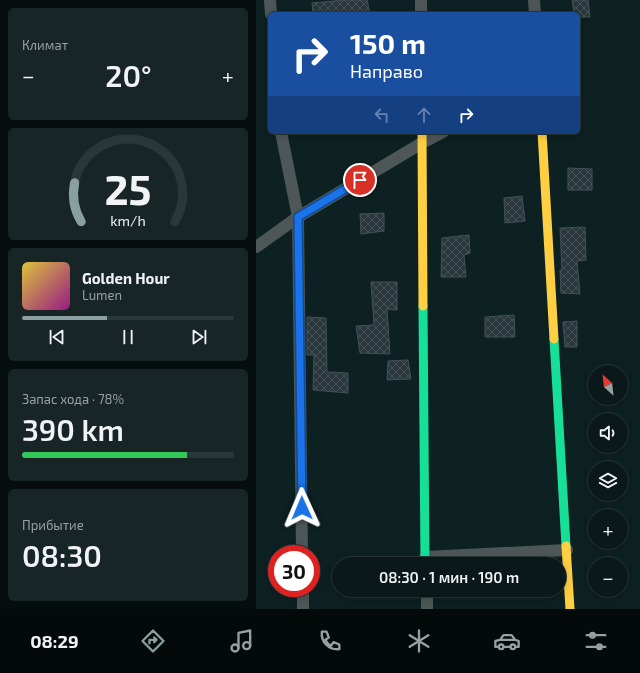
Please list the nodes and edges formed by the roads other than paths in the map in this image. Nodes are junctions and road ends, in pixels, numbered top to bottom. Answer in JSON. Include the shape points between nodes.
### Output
{"nodes":[{"id":1,"x":270,"y":0,"type":"edge"},
{"id":2,"x":421,"y":0,"type":"edge"},
{"id":3,"x":534,"y":0,"type":"edge"},
{"id":4,"x":271,"y":12,"type":"edge"},
{"id":5,"x":421,"y":12,"type":"edge"},
{"id":6,"x":534,"y":12,"type":"edge"},
{"id":7,"x":281,"y":134,"type":"edge"},
{"id":8,"x":435,"y":134,"type":"edge"},
{"id":9,"x":542,"y":134,"type":"edge"},
{"id":10,"x":422,"y":137,"type":"edge"},
{"id":11,"x":298,"y":217,"type":"junction"},
{"id":12,"x":256,"y":247,"type":"edge"},
{"id":13,"x":302,"y":545,"type":"edge"},
{"id":14,"x":567,"y":550,"type":"junction"},
{"id":15,"x":425,"y":557,"type":"edge"},
{"id":16,"x":468,"y":557,"type":"edge"},
{"id":17,"x":302,"y":597,"type":"edge"},
{"id":18,"x":427,"y":597,"type":"edge"},
{"id":19,"x":303,"y":609,"type":"edge"},
{"id":20,"x":428,"y":609,"type":"edge"},
{"id":21,"x":570,"y":609,"type":"edge"}],
"edges":[{"from":1,"to":4,"type":"street"},
{"from":2,"to":5,"type":"street"},
{"from":3,"to":6,"type":"street"},
{"from":7,"to":11,"type":"street"},
{"from":8,"to":10,"type":"street"},
{"from":9,"to":14,"type":"street"},
{"from":10,"to":11,"type":"street"},
{"from":10,"to":15,"type":"street"},
{"from":11,"to":12,"type":"street"},
{"from":11,"to":13,"type":"street"},
{"from":14,"to":16,"type":"street"},
{"from":14,"to":21,"type":"street"},
{"from":17,"to":19,"type":"street"},
{"from":18,"to":20,"type":"street"}]}
